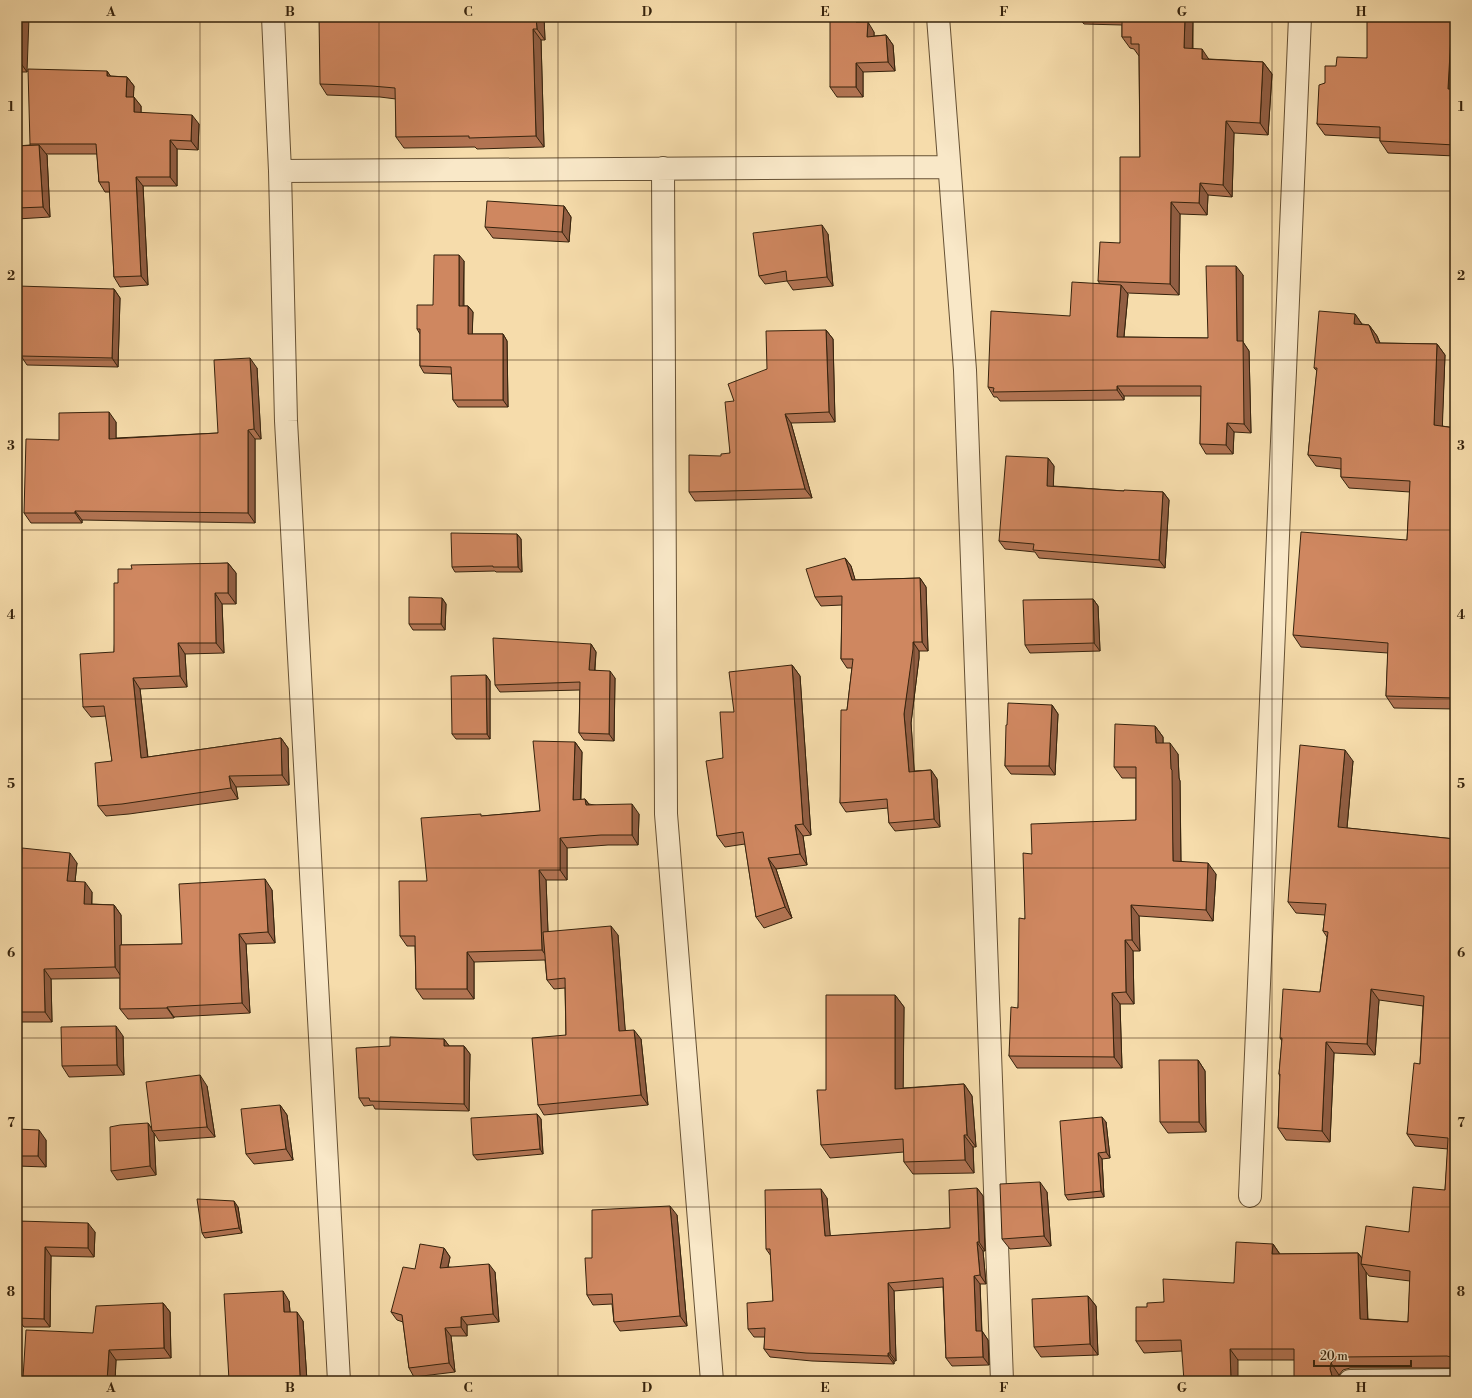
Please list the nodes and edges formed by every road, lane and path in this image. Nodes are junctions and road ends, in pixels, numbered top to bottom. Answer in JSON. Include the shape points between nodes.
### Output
{"nodes":[{"id":1,"x":273,"y":17,"type":"edge"},
{"id":2,"x":938,"y":17,"type":"edge"},
{"id":3,"x":1300,"y":17,"type":"edge"},
{"id":4,"x":949,"y":167,"type":"junction"},
{"id":5,"x":663,"y":168,"type":"junction"},
{"id":6,"x":280,"y":171,"type":"junction"},
{"id":7,"x":1250,"y":1196,"type":"dead end"},
{"id":8,"x":1455,"y":1380,"type":"edge"},
{"id":9,"x":339,"y":1381,"type":"edge"},
{"id":10,"x":712,"y":1381,"type":"edge"},
{"id":11,"x":1002,"y":1381,"type":"edge"},
{"id":12,"x":1350,"y":1381,"type":"edge"}],
"edges":[{"from":1,"to":6,"type":"street"},
{"from":2,"to":4,"type":"street"},
{"from":3,"to":7,"type":"street"},
{"from":4,"to":5,"type":"street"},
{"from":4,"to":11,"type":"street","via":[[965,370]]},
{"from":5,"to":6,"type":"street"},
{"from":5,"to":10,"type":"street","via":[[666,814]]},
{"from":6,"to":9,"type":"street","via":[[286,421]]},
{"from":8,"to":12,"type":"street"}]}
